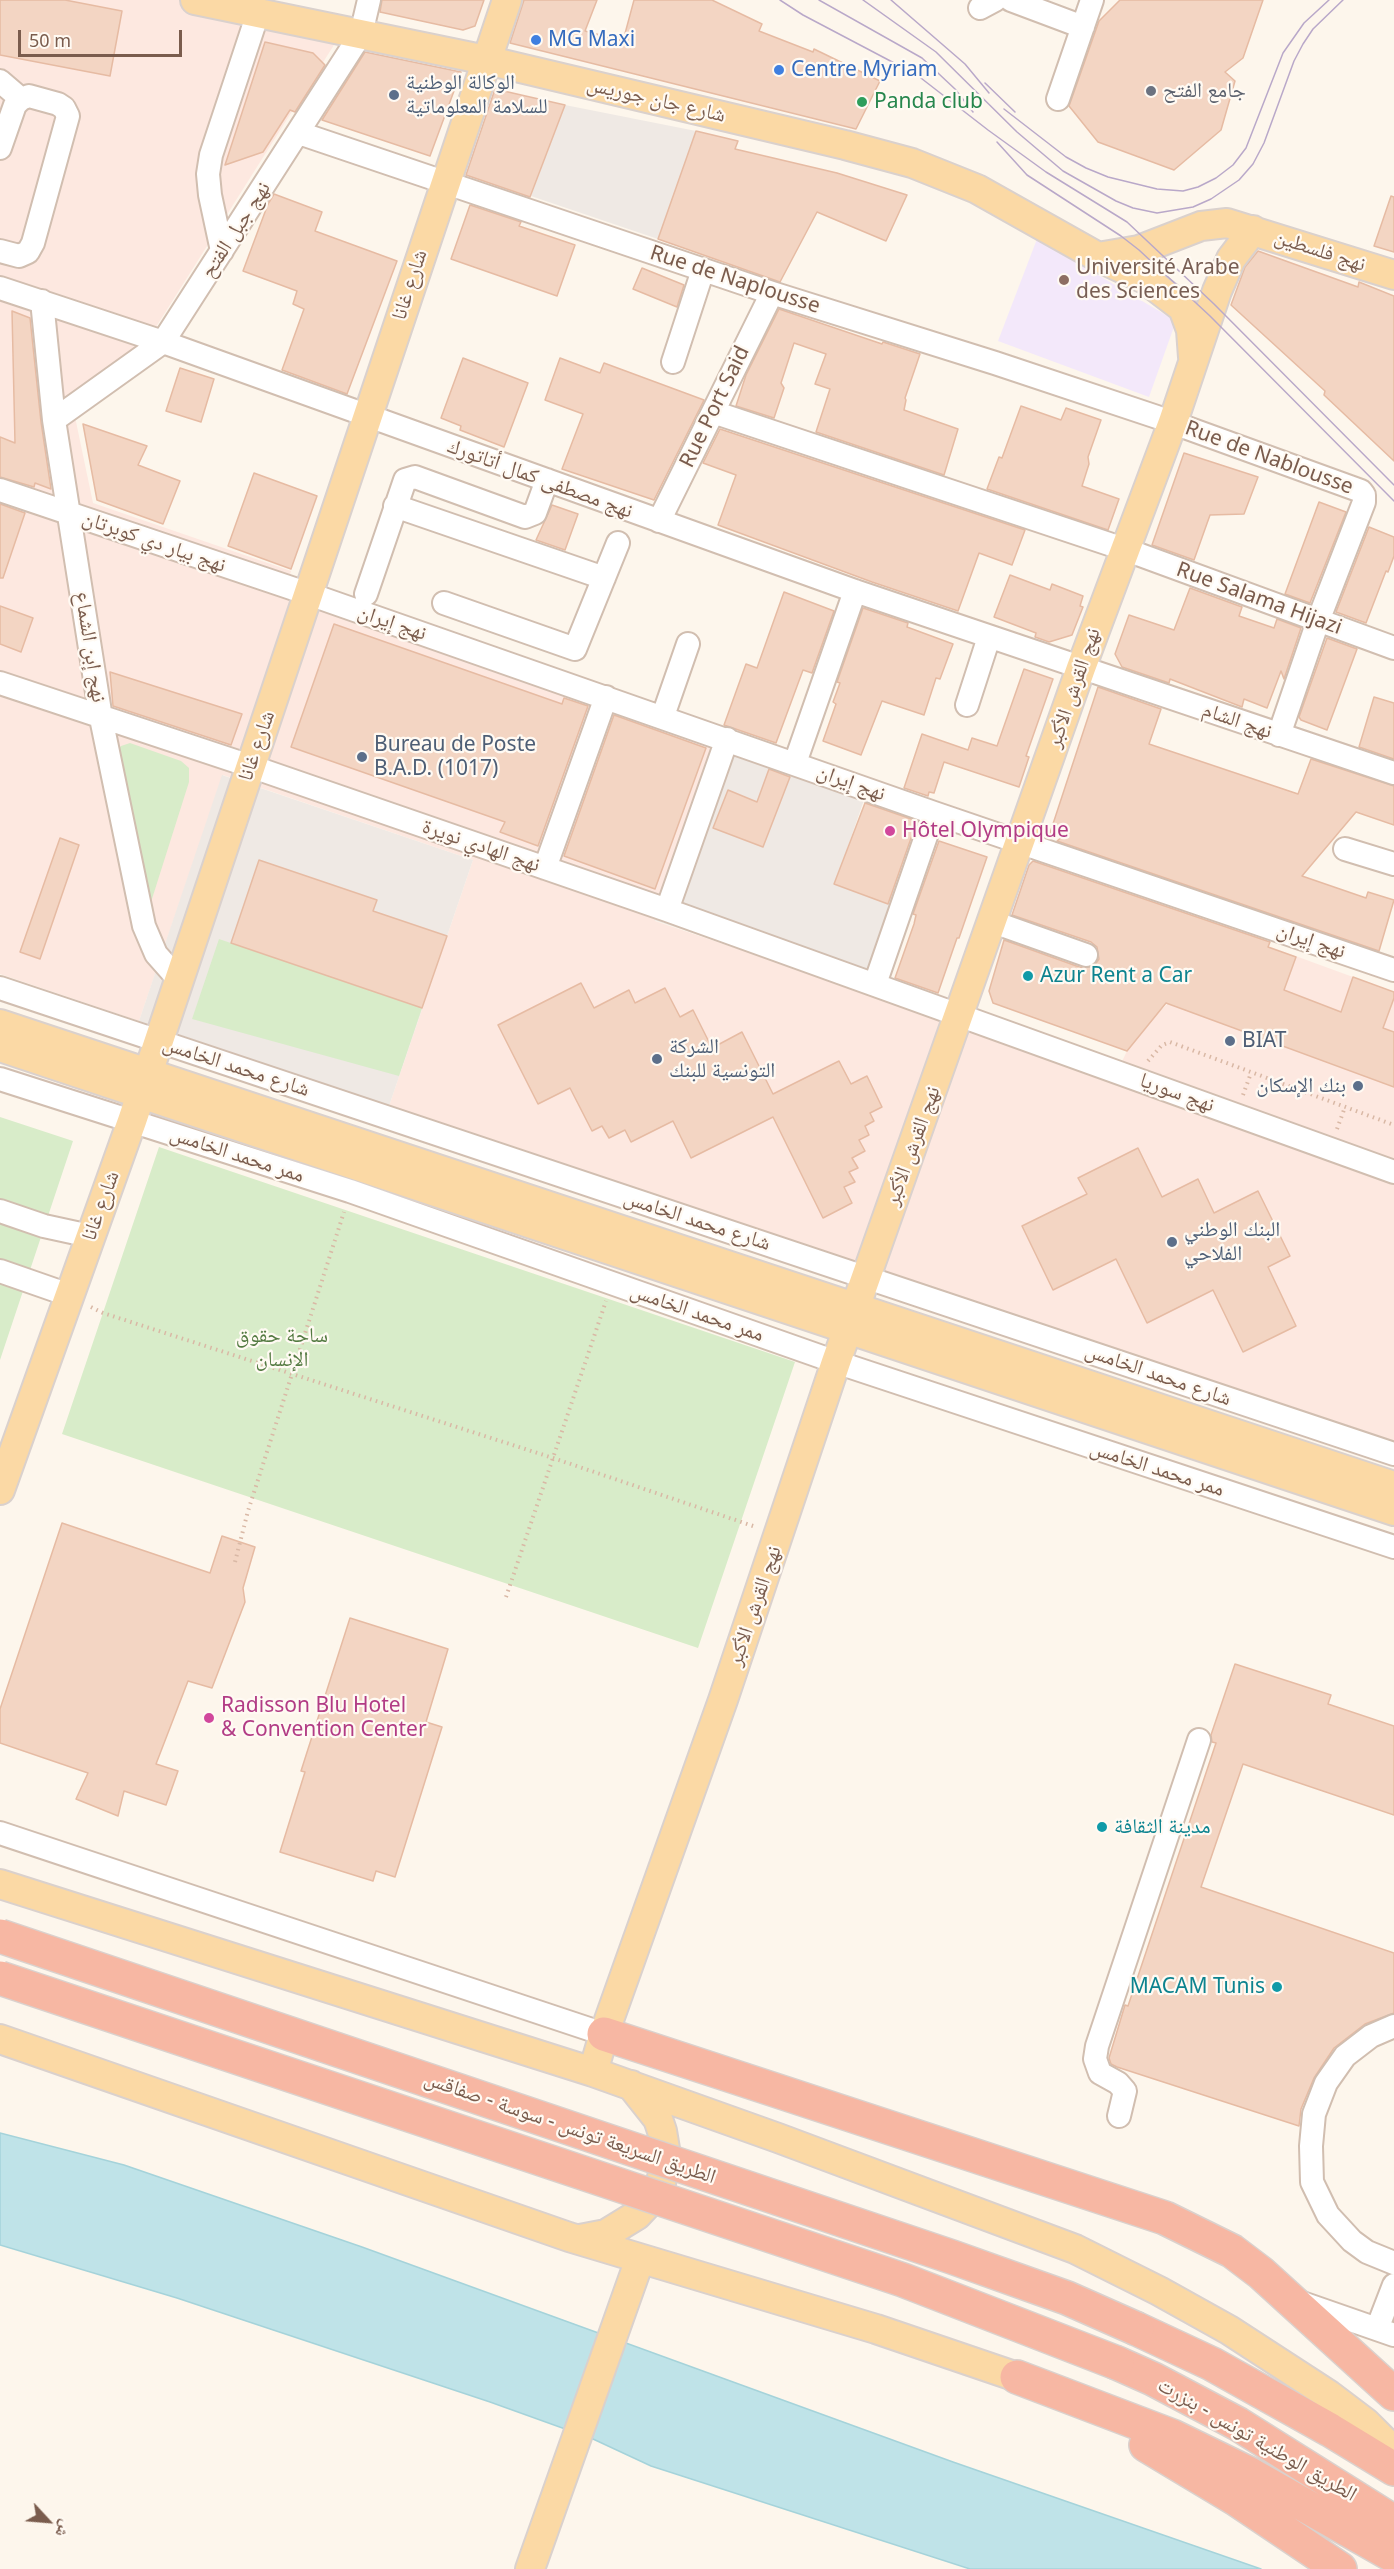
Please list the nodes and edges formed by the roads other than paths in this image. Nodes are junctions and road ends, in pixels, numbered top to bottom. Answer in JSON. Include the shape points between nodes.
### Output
{"nodes":[{"id":1,"x":195,"y":0,"type":"edge"},
{"id":2,"x":369,"y":0,"type":"edge"},
{"id":3,"x":507,"y":0,"type":"edge"},
{"id":4,"x":1092,"y":0,"type":"edge"},
{"id":5,"x":1018,"y":1,"type":"edge"},
{"id":6,"x":258,"y":13,"type":"junction"},
{"id":7,"x":1083,"y":27,"type":"junction"},
{"id":8,"x":361,"y":34,"type":"junction"},
{"id":9,"x":486,"y":60,"type":"junction"},
{"id":10,"x":0,"y":81,"type":"edge"},
{"id":11,"x":21,"y":99,"type":"junction"},
{"id":12,"x":1058,"y":99,"type":"dead end"},
{"id":13,"x":299,"y":133,"type":"junction"},
{"id":14,"x":0,"y":148,"type":"edge"},
{"id":15,"x":446,"y":183,"type":"junction"},
{"id":16,"x":1250,"y":229,"type":"junction"},
{"id":17,"x":0,"y":251,"type":"edge"},
{"id":18,"x":222,"y":251,"type":"junction"},
{"id":19,"x":1098,"y":257,"type":"junction"},
{"id":20,"x":703,"y":270,"type":"junction"},
{"id":21,"x":1394,"y":275,"type":"edge"},
{"id":22,"x":0,"y":288,"type":"edge"},
{"id":23,"x":772,"y":293,"type":"junction"},
{"id":24,"x":42,"y":301,"type":"junction"},
{"id":25,"x":163,"y":342,"type":"junction"},
{"id":26,"x":1193,"y":357,"type":"junction"},
{"id":27,"x":673,"y":362,"type":"dead end"},
{"id":28,"x":713,"y":412,"type":"junction"},
{"id":29,"x":367,"y":417,"type":"junction"},
{"id":30,"x":54,"y":420,"type":"junction"},
{"id":31,"x":1173,"y":422,"type":"junction"},
{"id":32,"x":547,"y":480,"type":"junction"},
{"id":33,"x":0,"y":490,"type":"edge"},
{"id":34,"x":395,"y":506,"type":"junction"},
{"id":35,"x":69,"y":513,"type":"junction"},
{"id":36,"x":658,"y":521,"type":"junction"},
{"id":37,"x":618,"y":543,"type":"dead end"},
{"id":38,"x":1124,"y":549,"type":"junction"},
{"id":39,"x":604,"y":578,"type":"junction"},
{"id":40,"x":855,"y":591,"type":"junction"},
{"id":41,"x":309,"y":594,"type":"junction"},
{"id":42,"x":366,"y":594,"type":"dead end"},
{"id":43,"x":444,"y":603,"type":"dead end"},
{"id":44,"x":1318,"y":621,"type":"junction"},
{"id":45,"x":989,"y":637,"type":"junction"},
{"id":46,"x":688,"y":644,"type":"dead end"},
{"id":47,"x":1394,"y":648,"type":"edge"},
{"id":48,"x":1081,"y":668,"type":"junction"},
{"id":49,"x":0,"y":683,"type":"edge"},
{"id":50,"x":606,"y":697,"type":"junction"},
{"id":51,"x":967,"y":705,"type":"dead end"},
{"id":52,"x":663,"y":716,"type":"junction"},
{"id":53,"x":101,"y":718,"type":"junction"},
{"id":54,"x":1279,"y":735,"type":"junction"},
{"id":55,"x":727,"y":739,"type":"junction"},
{"id":56,"x":795,"y":763,"type":"junction"},
{"id":57,"x":250,"y":766,"type":"junction"},
{"id":58,"x":1394,"y":774,"type":"edge"},
{"id":59,"x":934,"y":813,"type":"junction"},
{"id":60,"x":1021,"y":841,"type":"junction"},
{"id":61,"x":1345,"y":849,"type":"dead end"},
{"id":62,"x":1394,"y":864,"type":"edge"},
{"id":63,"x":545,"y":868,"type":"junction"},
{"id":64,"x":668,"y":910,"type":"junction"},
{"id":65,"x":993,"y":921,"type":"junction"},
{"id":66,"x":1086,"y":955,"type":"dead end"},
{"id":67,"x":1393,"y":967,"type":"edge"},
{"id":68,"x":179,"y":980,"type":"junction"},
{"id":69,"x":875,"y":984,"type":"junction"},
{"id":70,"x":0,"y":988,"type":"edge"},
{"id":71,"x":960,"y":1015,"type":"junction"},
{"id":72,"x":0,"y":1024,"type":"edge"},
{"id":73,"x":158,"y":1042,"type":"junction"},
{"id":74,"x":0,"y":1047,"type":"edge"},
{"id":75,"x":0,"y":1079,"type":"edge"},
{"id":76,"x":144,"y":1084,"type":"junction"},
{"id":77,"x":132,"y":1121,"type":"junction"},
{"id":78,"x":1394,"y":1172,"type":"edge"},
{"id":79,"x":0,"y":1211,"type":"edge"},
{"id":80,"x":90,"y":1236,"type":"junction"},
{"id":81,"x":0,"y":1271,"type":"edge"},
{"id":82,"x":866,"y":1277,"type":"junction"},
{"id":83,"x":69,"y":1295,"type":"junction"},
{"id":84,"x":852,"y":1318,"type":"junction"},
{"id":85,"x":836,"y":1362,"type":"junction"},
{"id":86,"x":1394,"y":1454,"type":"edge"},
{"id":87,"x":1394,"y":1486,"type":"edge"},
{"id":88,"x":0,"y":1490,"type":"edge"},
{"id":89,"x":1394,"y":1511,"type":"edge"},
{"id":90,"x":1394,"y":1548,"type":"edge"},
{"id":91,"x":1199,"y":1740,"type":"dead end"},
{"id":92,"x":0,"y":1833,"type":"edge"},
{"id":93,"x":0,"y":1884,"type":"edge"},
{"id":94,"x":0,"y":1936,"type":"edge"},
{"id":95,"x":0,"y":1978,"type":"edge"},
{"id":96,"x":1394,"y":2026,"type":"edge"},
{"id":97,"x":604,"y":2034,"type":"junction"},
{"id":98,"x":0,"y":2038,"type":"edge"},
{"id":99,"x":593,"y":2072,"type":"junction"},
{"id":100,"x":631,"y":2085,"type":"junction"},
{"id":101,"x":1119,"y":2116,"type":"dead end"},
{"id":102,"x":580,"y":2239,"type":"junction"},
{"id":103,"x":640,"y":2259,"type":"junction"},
{"id":104,"x":1394,"y":2263,"type":"edge"},
{"id":105,"x":1394,"y":2285,"type":"edge"},
{"id":106,"x":1293,"y":2300,"type":"junction"},
{"id":107,"x":1137,"y":2329,"type":"joint"},
{"id":108,"x":1386,"y":2332,"type":"edge"},
{"id":109,"x":1117,"y":2363,"type":"joint"},
{"id":110,"x":1017,"y":2377,"type":"junction"},
{"id":111,"x":1394,"y":2394,"type":"edge"},
{"id":112,"x":1394,"y":2451,"type":"edge"},
{"id":113,"x":1394,"y":2469,"type":"edge"},
{"id":114,"x":1394,"y":2522,"type":"edge"},
{"id":115,"x":1394,"y":2556,"type":"edge"},
{"id":116,"x":530,"y":2569,"type":"edge"},
{"id":117,"x":1340,"y":2569,"type":"edge"}],
"edges":[{"from":1,"to":6,"type":"main road","name":"شارع جان جوريس"},
{"from":2,"to":8,"type":"street","name":"نهج جبل الفتح"},
{"from":3,"to":9,"type":"main road","name":"شارع غانا"},
{"from":4,"to":7,"type":"street"},
{"from":5,"to":7,"type":"street"},
{"from":6,"to":8,"type":"main road","name":"شارع جان جوريس"},
{"from":6,"to":18,"type":"street","via":[[208,174]]},
{"from":7,"to":12,"type":"street"},
{"from":8,"to":9,"type":"main road","name":"شارع جان جوريس"},
{"from":8,"to":13,"type":"street","name":"نهج جبل الفتح"},
{"from":9,"to":15,"type":"main road","name":"شارع غانا"},
{"from":9,"to":19,"type":"main road","name":"شارع جان جوريس","via":[[912,163],[977,189]]},
{"from":10,"to":11,"type":"street"},
{"from":11,"to":14,"type":"street","via":[[15,105]]},
{"from":11,"to":17,"type":"street","via":[[29,96],[58,104],[68,116],[33,243],[28,252],[19,256]]},
{"from":13,"to":15,"type":"street","name":"Rue de Naplousse"},
{"from":13,"to":18,"type":"street","name":"نهج جبل الفتح"},
{"from":15,"to":20,"type":"street","name":"Rue de Naplousse"},
{"from":15,"to":29,"type":"main road","name":"شارع غانا"},
{"from":16,"to":19,"type":"main road","name":"نهج فلسطين","via":[[1227,224],[1201,226],[1139,250]]},
{"from":16,"to":21,"type":"main road","name":"نهج فلسطين"},
{"from":16,"to":26,"type":"main road","name":"نهج القرش الأكبر","via":[[1231,259]]},
{"from":18,"to":25,"type":"street","name":"نهج جبل الفتح"},
{"from":19,"to":26,"type":"main road","name":"شارع جان جوريس","via":[[1145,279],[1183,308],[1191,330]]},
{"from":20,"to":23,"type":"street","name":"Rue de Naplousse"},
{"from":20,"to":27,"type":"street"},
{"from":22,"to":24,"type":"street","name":"نهج مصطفى كمال أتاتورك"},
{"from":23,"to":28,"type":"street","name":"Rue Port Said"},
{"from":23,"to":31,"type":"street","name":"Rue de Naplousse"},
{"from":24,"to":25,"type":"street","name":"نهج مصطفى كمال أتاتورك"},
{"from":24,"to":30,"type":"street","name":"نهج إبن الشماع"},
{"from":25,"to":29,"type":"street","name":"نهج مصطفى كمال أتاتورك"},
{"from":25,"to":30,"type":"street","name":"نهج جبل الفتح"},
{"from":26,"to":31,"type":"main road","name":"نهج القرش الأكبر"},
{"from":28,"to":36,"type":"street","name":"Rue Port Said"},
{"from":28,"to":38,"type":"street","name":"Rue Salama Hijazi"},
{"from":29,"to":32,"type":"street","name":"نهج مصطفى كمال أتاتورك"},
{"from":29,"to":41,"type":"main road","name":"شارع غانا"},
{"from":30,"to":35,"type":"street","name":"نهج إبن الشماع"},
{"from":31,"to":38,"type":"main road","name":"نهج القرش الأكبر"},
{"from":31,"to":44,"type":"street","name":"Rue de Nablousse","via":[[1364,495]]},
{"from":32,"to":34,"type":"street","via":[[538,508],[531,516],[520,516],[411,477],[403,483]]},
{"from":32,"to":36,"type":"street","name":"نهج مصطفى كمال أتاتورك"},
{"from":33,"to":35,"type":"street","name":"نهج بيار دي كوبرتان"},
{"from":34,"to":39,"type":"street"},
{"from":34,"to":42,"type":"street"},
{"from":35,"to":41,"type":"street","name":"نهج بيار دي كوبرتان"},
{"from":35,"to":53,"type":"street","name":"نهج إبن الشماع"},
{"from":36,"to":40,"type":"street","name":"نهج مصطفى كمال أتاتورك"},
{"from":37,"to":39,"type":"street"},
{"from":38,"to":44,"type":"street","name":"Rue Salama Hijazi"},
{"from":38,"to":48,"type":"main road","name":"نهج القرش الأكبر"},
{"from":39,"to":43,"type":"street","via":[[575,649]]},
{"from":40,"to":45,"type":"street","name":"نهج مصطفى كمال أتاتورك"},
{"from":40,"to":56,"type":"street"},
{"from":41,"to":50,"type":"street","name":"نهج إيران"},
{"from":41,"to":57,"type":"main road","name":"شارع غانا"},
{"from":44,"to":47,"type":"street","name":"Rue Salama Hijazi"},
{"from":44,"to":54,"type":"street"},
{"from":45,"to":48,"type":"street","name":"نهج مصطفى كمال أتاتورك"},
{"from":45,"to":51,"type":"street"},
{"from":46,"to":52,"type":"street"},
{"from":48,"to":54,"type":"street","name":"نهج الشام"},
{"from":48,"to":60,"type":"main road","name":"نهج القرش الأكبر"},
{"from":49,"to":53,"type":"street","name":"نهج الهادي نويرة"},
{"from":50,"to":52,"type":"street","name":"نهج إيران"},
{"from":50,"to":63,"type":"street"},
{"from":52,"to":55,"type":"street","name":"نهج إيران"},
{"from":53,"to":57,"type":"street","name":"نهج الهادي نويرة"},
{"from":53,"to":68,"type":"street","name":"نهج إبن الشماع","via":[[144,926],[156,954]]},
{"from":54,"to":58,"type":"street","name":"نهج الشام"},
{"from":55,"to":56,"type":"street","name":"نهج إيران"},
{"from":55,"to":64,"type":"street"},
{"from":56,"to":59,"type":"street","name":"نهج إيران"},
{"from":57,"to":63,"type":"street","name":"نهج الهادي نويرة"},
{"from":57,"to":68,"type":"main road","name":"شارع غانا"},
{"from":59,"to":60,"type":"street","name":"نهج إيران"},
{"from":59,"to":69,"type":"street"},
{"from":60,"to":65,"type":"main road","name":"نهج القرش الأكبر"},
{"from":60,"to":67,"type":"street","name":"نهج إيران"},
{"from":61,"to":62,"type":"street"},
{"from":63,"to":64,"type":"street","name":"نهج الهادي نويرة"},
{"from":64,"to":69,"type":"street","name":"نهج الهادي نويرة"},
{"from":65,"to":66,"type":"street"},
{"from":65,"to":71,"type":"main road","name":"نهج القرش الأكبر"},
{"from":68,"to":73,"type":"main road","name":"شارع غانا"},
{"from":69,"to":71,"type":"street","name":"نهج الهادي نويرة"},
{"from":70,"to":73,"type":"street","name":"شارع محمد الخامس"},
{"from":71,"to":78,"type":"street","name":"نهج سوريا"},
{"from":71,"to":82,"type":"main road","name":"نهج القرش الأكبر"},
{"from":72,"to":76,"type":"main road","name":"شارع محمد الخامس"},
{"from":73,"to":76,"type":"main road","name":"شارع غانا"},
{"from":73,"to":82,"type":"street","name":"شارع محمد الخامس"},
{"from":74,"to":76,"type":"main road","name":"شارع محمد الخامس"},
{"from":75,"to":77,"type":"street","name":"ممر محمد الخامس"},
{"from":76,"to":77,"type":"main road","name":"شارع غانا"},
{"from":76,"to":84,"type":"main road","name":"شارع محمد الخامس"},
{"from":77,"to":80,"type":"main road","name":"شارع غانا"},
{"from":77,"to":85,"type":"street","name":"ممر محمد الخامس","via":[[351,1191]]},
{"from":79,"to":80,"type":"street"},
{"from":80,"to":83,"type":"main road","name":"شارع غانا"},
{"from":81,"to":83,"type":"street"},
{"from":82,"to":84,"type":"main road","name":"نهج القرش الأكبر"},
{"from":82,"to":86,"type":"street","name":"شارع محمد الخامس"},
{"from":83,"to":88,"type":"main road","name":"شارع غانا"},
{"from":84,"to":85,"type":"main road","name":"نهج القرش الأكبر"},
{"from":84,"to":87,"type":"main road","name":"شارع محمد الخامس"},
{"from":84,"to":89,"type":"main road","name":"شارع محمد الخامس"},
{"from":85,"to":90,"type":"street","name":"ممر محمد الخامس"},
{"from":85,"to":97,"type":"main road","name":"نهج القرش الأكبر","via":[[723,1700]]},
{"from":91,"to":101,"type":"street","via":[[1097,2046],[1095,2059],[1100,2073],[1125,2091]]},
{"from":92,"to":97,"type":"street"},
{"from":93,"to":99,"type":"main road"},
{"from":94,"to":107,"type":"highway","name":"الطريق السريعة تونس - سوسة - صفاقس","bridge":true,"via":[[952,2257],[1067,2298]]},
{"from":95,"to":109,"type":"highway","name":"الطريق السريعة تونس - سوسة - صفاقس","bridge":true,"via":[[903,2280]]},
{"from":96,"to":104,"type":"street","via":[[1371,2036],[1345,2056],[1326,2083],[1314,2114],[1311,2146],[1312,2182],[1328,2215],[1367,2252]]},
{"from":97,"to":99,"type":"main road","name":"نهج القرش الأكبر"},
{"from":97,"to":106,"type":"highway","via":[[1165,2218],[1232,2251]]},
{"from":98,"to":102,"type":"main road"},
{"from":99,"to":100,"type":"main road"},
{"from":100,"to":102,"type":"main road","via":[[658,2120],[662,2132],[666,2155],[661,2183],[637,2215],[606,2234]]},
{"from":100,"to":112,"type":"main road","via":[[1075,2249],[1159,2290],[1238,2336],[1329,2395]]},
{"from":102,"to":103,"type":"main road"},
{"from":103,"to":110,"type":"main road","via":[[876,2329]]},
{"from":103,"to":116,"type":"main road"},
{"from":105,"to":108,"type":"street"},
{"from":106,"to":108,"type":"street"},
{"from":106,"to":111,"type":"highway"},
{"from":107,"to":113,"type":"highway","name":"الطريق الوطنية تونس - بنزرت","via":[[1212,2364]]},
{"from":109,"to":114,"type":"highway","name":"الطريق الوطنية تونس - بنزرت","via":[[1238,2424]]},
{"from":110,"to":115,"type":"highway","via":[[1172,2436],[1248,2472]]},
{"from":110,"to":117,"type":"highway","via":[[1152,2448]]}]}
